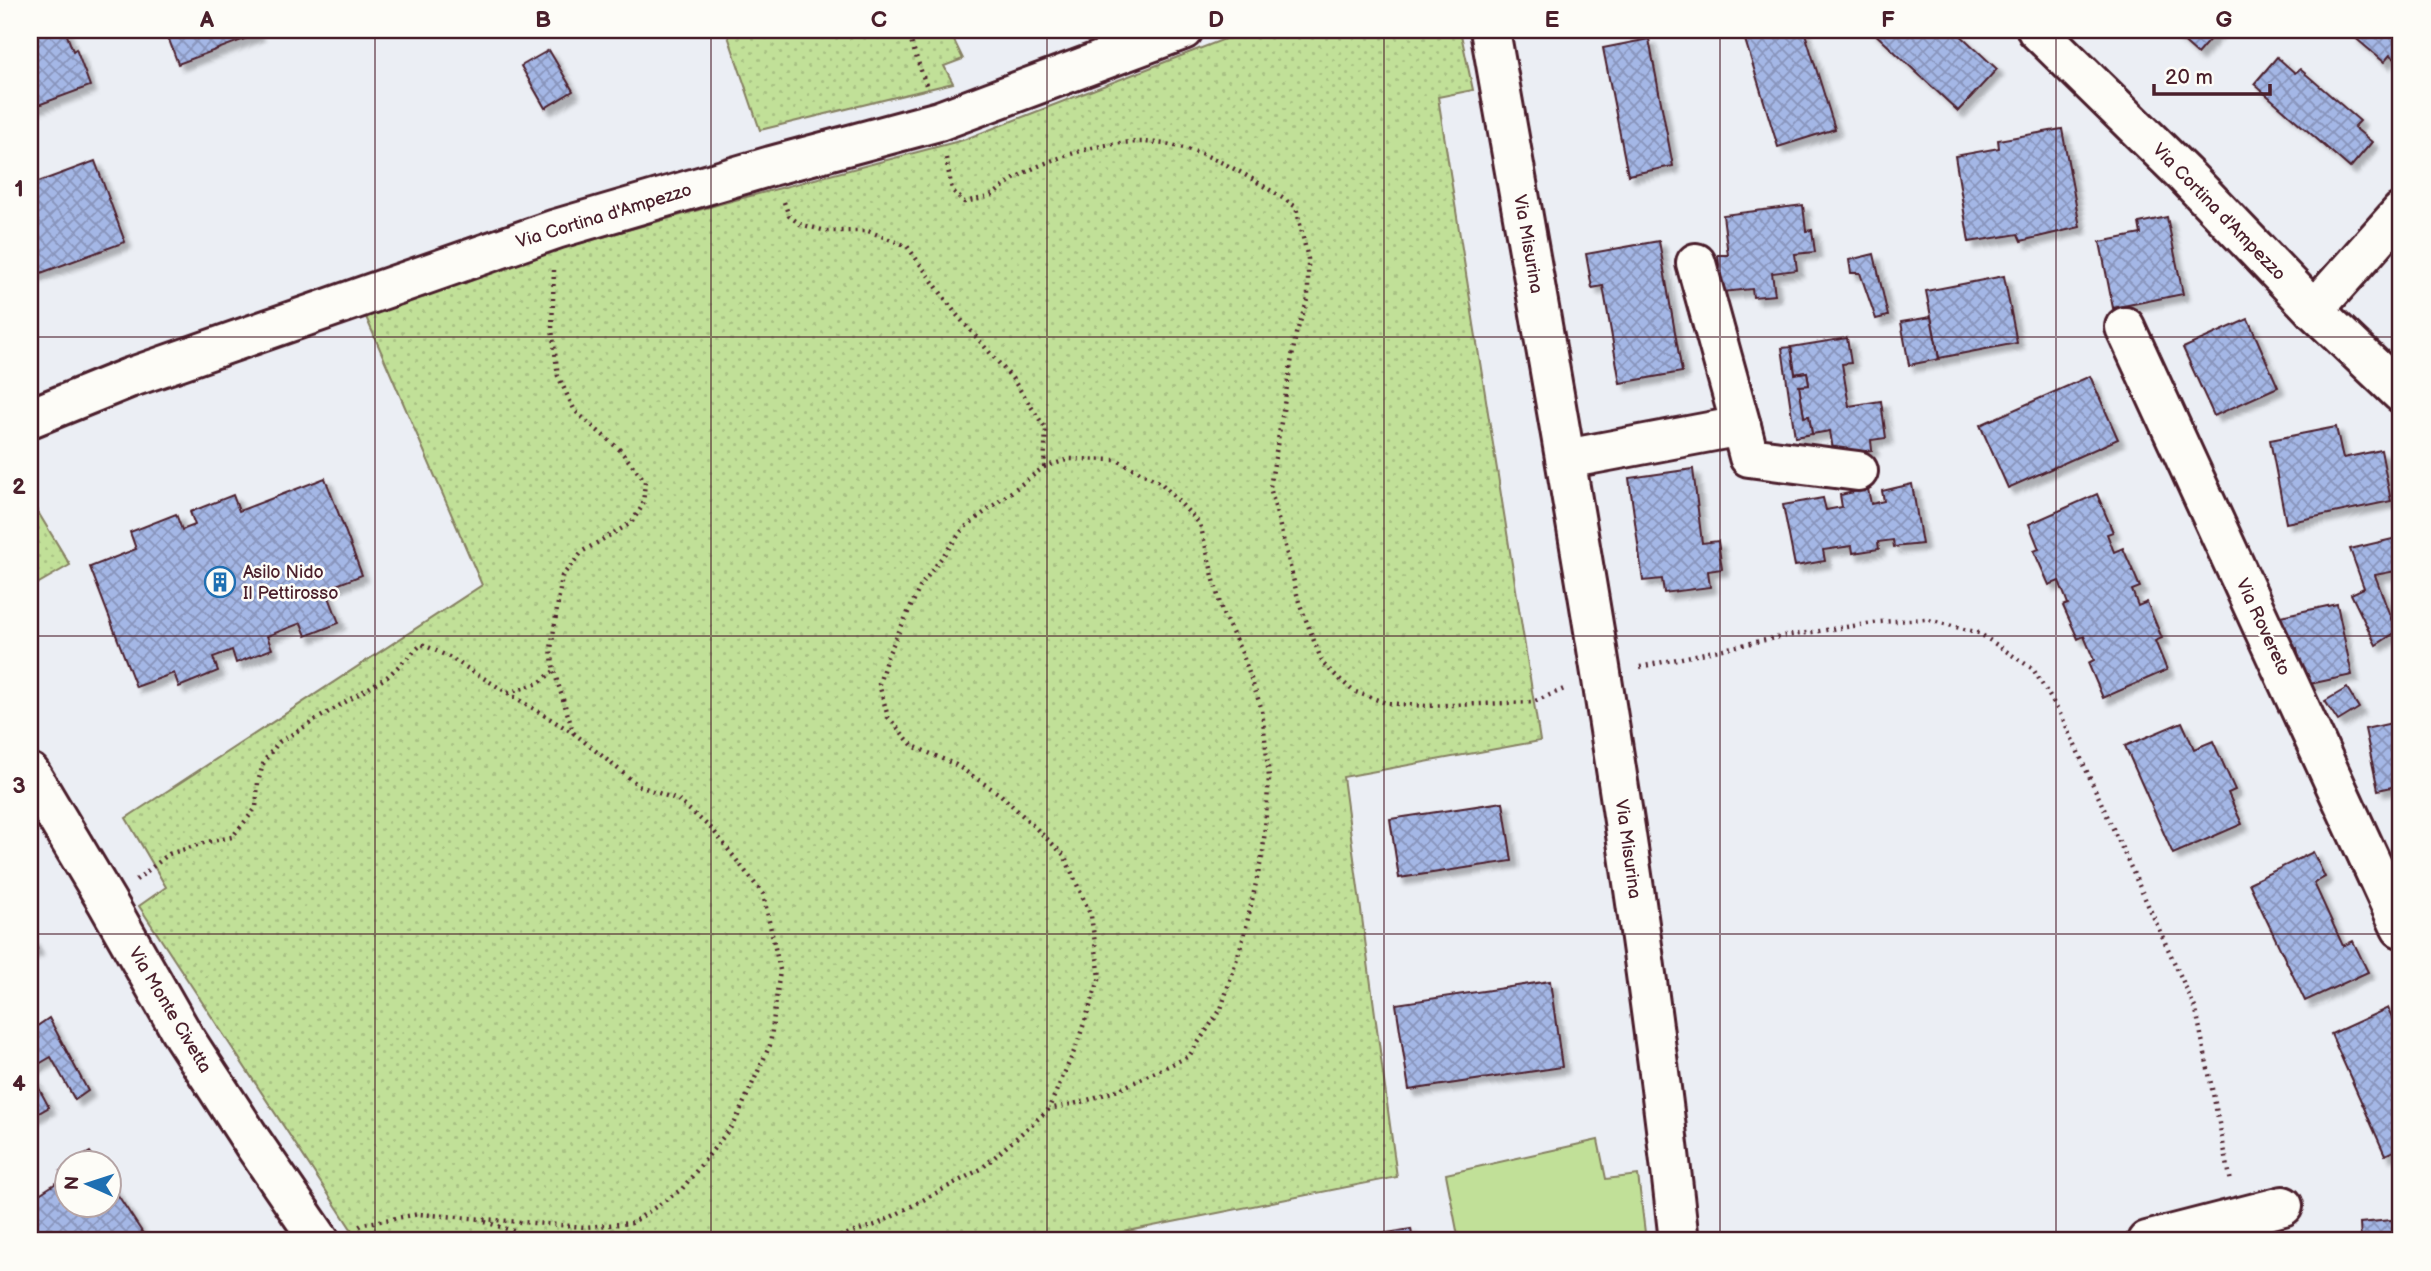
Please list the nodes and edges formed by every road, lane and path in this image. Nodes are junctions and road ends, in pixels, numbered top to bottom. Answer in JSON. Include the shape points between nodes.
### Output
{"nodes":[{"id":1,"x":1182,"y":30,"type":"edge"},
{"id":2,"x":1490,"y":30,"type":"edge"},
{"id":3,"x":2037,"y":30,"type":"edge"},
{"id":4,"x":771,"y":166,"type":"junction"},
{"id":5,"x":2401,"y":212,"type":"edge"},
{"id":6,"x":556,"y":229,"type":"junction"},
{"id":7,"x":1696,"y":263,"type":"dead end"},
{"id":8,"x":2314,"y":310,"type":"junction"},
{"id":9,"x":2126,"y":327,"type":"dead end"},
{"id":10,"x":2401,"y":393,"type":"edge"},
{"id":11,"x":30,"y":418,"type":"edge"},
{"id":12,"x":1741,"y":426,"type":"junction"},
{"id":13,"x":1566,"y":459,"type":"junction"},
{"id":14,"x":1044,"y":467,"type":"junction"},
{"id":15,"x":1858,"y":471,"type":"dead end"},
{"id":16,"x":554,"y":671,"type":"junction"},
{"id":17,"x":508,"y":694,"type":"junction"},
{"id":18,"x":575,"y":734,"type":"junction"},
{"id":19,"x":30,"y":773,"type":"edge"},
{"id":20,"x":107,"y":902,"type":"junction"},
{"id":21,"x":2401,"y":928,"type":"edge"},
{"id":22,"x":1048,"y":1110,"type":"junction"},
{"id":23,"x":2283,"y":1206,"type":"dead end"},
{"id":24,"x":478,"y":1219,"type":"junction"},
{"id":25,"x":337,"y":1236,"type":"edge"},
{"id":26,"x":545,"y":1241,"type":"edge"},
{"id":27,"x":826,"y":1241,"type":"edge"},
{"id":28,"x":1679,"y":1241,"type":"edge"},
{"id":29,"x":2147,"y":1241,"type":"edge"}],
"edges":[{"from":1,"to":4,"type":"street","name":"Via Cortina d'Ampezzo","via":[[939,121]]},
{"from":2,"to":13,"type":"street","name":"Via Misurina"},
{"from":3,"to":8,"type":"street","name":"Via Cortina d'Ampezzo"},
{"from":4,"to":6,"type":"street","name":"Via Cortina d'Ampezzo"},
{"from":4,"to":14,"type":"path","via":[[789,216],[800,224],[826,231],[868,231],[907,246],[1046,429]]},
{"from":5,"to":8,"type":"street"},
{"from":6,"to":11,"type":"street","name":"Via Cortina d'Ampezzo","via":[[129,378]]},
{"from":6,"to":16,"type":"path","via":[[552,329],[558,376],[575,411],[620,450],[645,481],[643,505],[631,523],[583,551],[562,576],[551,649]]},
{"from":7,"to":12,"type":"street"},
{"from":8,"to":10,"type":"street","name":"Via Cortina d'Ampezzo"},
{"from":9,"to":21,"type":"street","name":"Via Rovereto"},
{"from":12,"to":13,"type":"street"},
{"from":12,"to":15,"type":"street","via":[[1749,457]]},
{"from":13,"to":28,"type":"street","name":"Via Misurina","via":[[1643,956]]},
{"from":14,"to":22,"type":"path","via":[[957,537],[921,585],[887,657],[880,684],[888,716],[913,746],[956,765],[1001,795],[1064,856],[1091,916],[1100,977]]},
{"from":14,"to":22,"type":"path","via":[[1070,459],[1117,460],[1161,483],[1200,524],[1222,612],[1262,710],[1269,777],[1263,852],[1221,1009],[1189,1056],[1120,1090]]},
{"from":16,"to":17,"type":"path","via":[[539,683]]},
{"from":16,"to":18,"type":"path"},
{"from":17,"to":18,"type":"path"},
{"from":17,"to":20,"type":"path","via":[[422,644],[387,677],[279,743],[264,761],[256,808],[232,837],[169,854]]},
{"from":18,"to":24,"type":"path","via":[[639,786],[687,807],[713,830],[763,894],[780,970],[770,1045],[735,1122],[682,1189],[632,1223],[585,1227]]},
{"from":19,"to":20,"type":"street","name":"Via Monte Civetta"},
{"from":20,"to":25,"type":"street","name":"Via Monte Civetta","via":[[184,1037],[253,1143]]},
{"from":22,"to":27,"type":"path","via":[[981,1169],[878,1224]]},
{"from":23,"to":29,"type":"street"},
{"from":24,"to":25,"type":"path","via":[[419,1214],[363,1224]]},
{"from":24,"to":26,"type":"path"}]}
